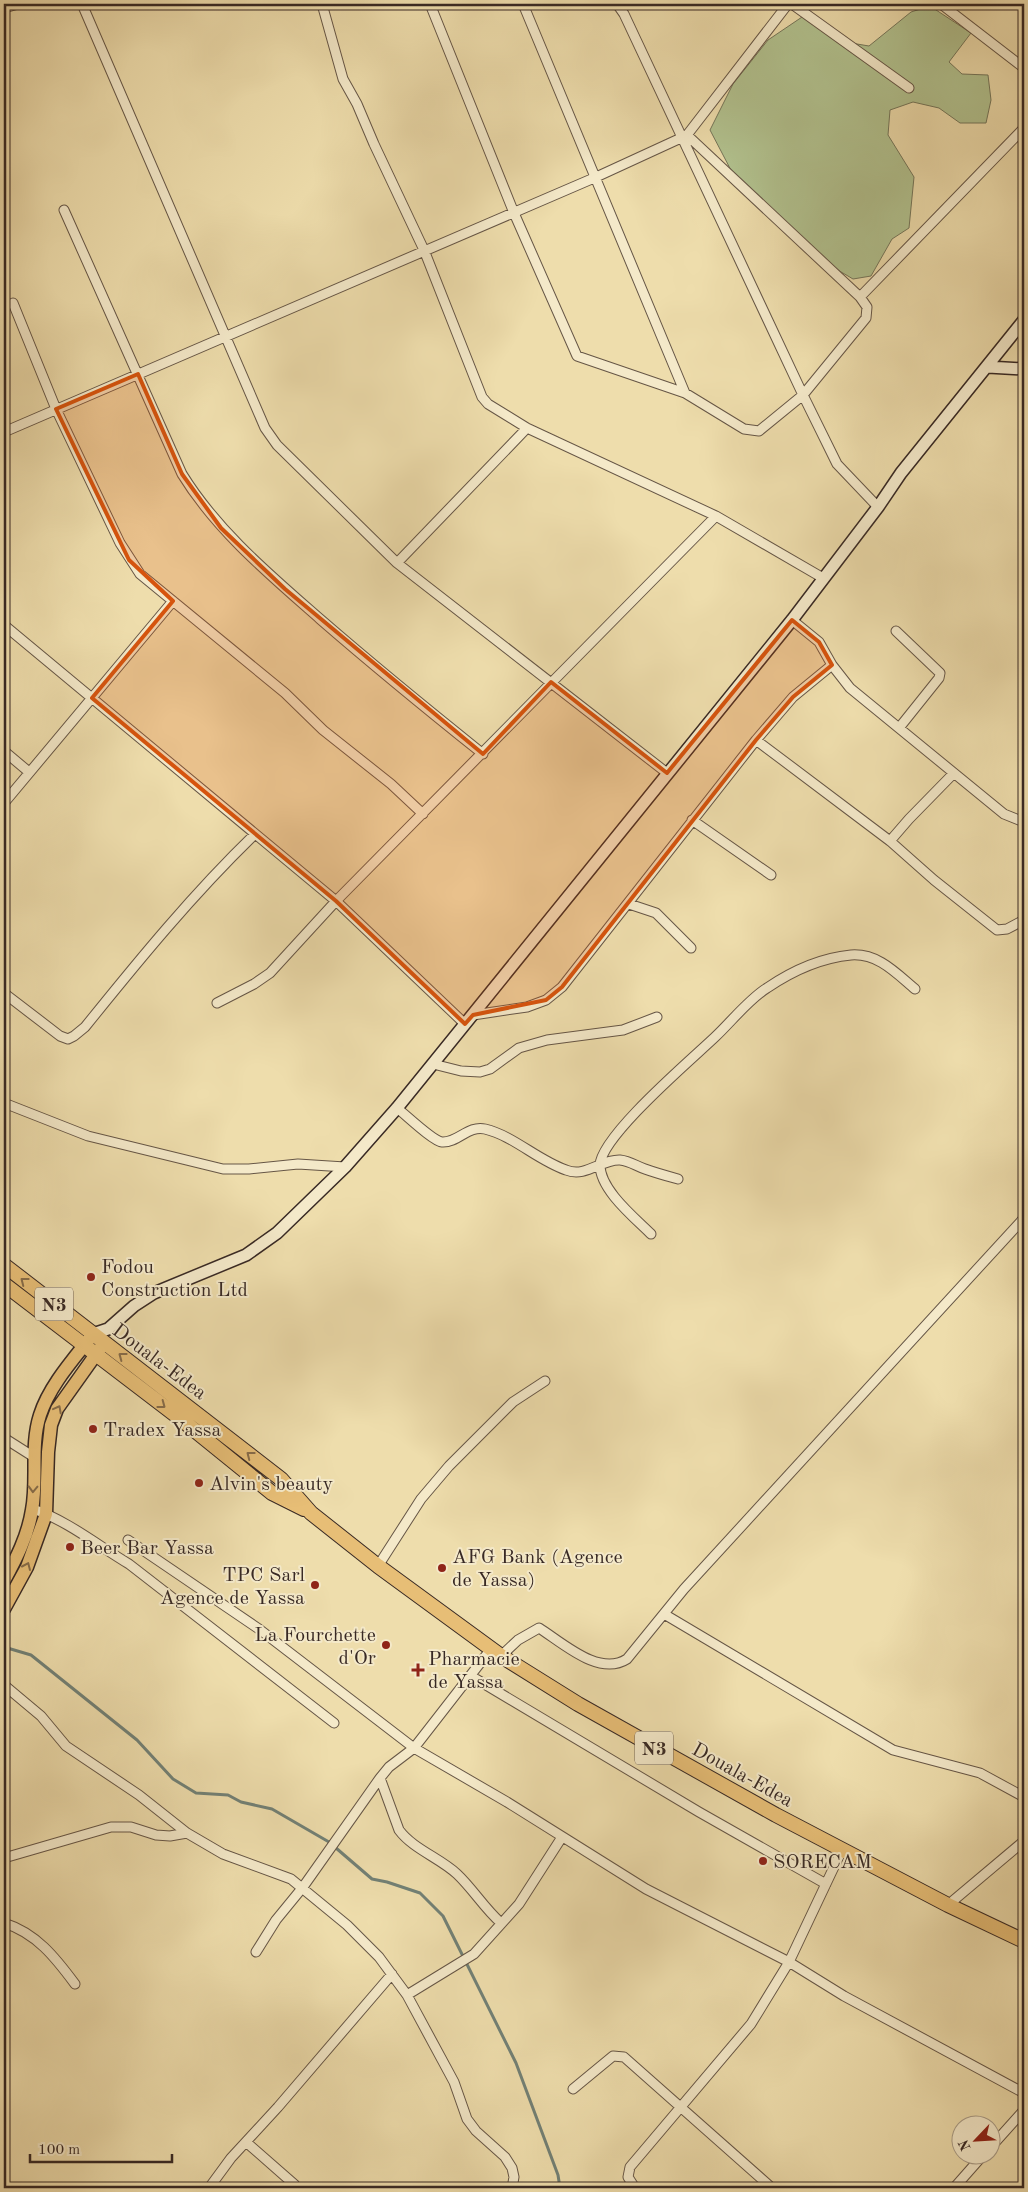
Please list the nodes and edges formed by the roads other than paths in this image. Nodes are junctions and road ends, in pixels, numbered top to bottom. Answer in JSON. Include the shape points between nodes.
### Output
{"nodes":[{"id":1,"x":18,"y":4,"type":"edge"},
{"id":2,"x":82,"y":4,"type":"edge"},
{"id":3,"x":322,"y":4,"type":"edge"},
{"id":4,"x":430,"y":4,"type":"edge"},
{"id":5,"x":523,"y":4,"type":"edge"},
{"id":6,"x":617,"y":4,"type":"edge"},
{"id":7,"x":788,"y":4,"type":"edge"},
{"id":8,"x":792,"y":4,"type":"edge"},
{"id":9,"x":941,"y":4,"type":"edge"},
{"id":10,"x":4,"y":8,"type":"edge"},
{"id":11,"x":1024,"y":68,"type":"edge"},
{"id":12,"x":909,"y":88,"type":"dead end"},
{"id":13,"x":1024,"y":128,"type":"edge"},
{"id":14,"x":684,"y":137,"type":"junction"},
{"id":15,"x":594,"y":178,"type":"junction"},
{"id":16,"x":64,"y":210,"type":"dead end"},
{"id":17,"x":514,"y":213,"type":"junction"},
{"id":18,"x":424,"y":250,"type":"junction"},
{"id":19,"x":860,"y":297,"type":"junction"},
{"id":20,"x":13,"y":303,"type":"dead end"},
{"id":21,"x":1024,"y":320,"type":"edge"},
{"id":22,"x":225,"y":337,"type":"junction"},
{"id":23,"x":988,"y":367,"type":"junction"},
{"id":24,"x":1024,"y":369,"type":"edge"},
{"id":25,"x":138,"y":374,"type":"junction"},
{"id":26,"x":685,"y":392,"type":"junction"},
{"id":27,"x":803,"y":395,"type":"junction"},
{"id":28,"x":56,"y":409,"type":"junction"},
{"id":29,"x":527,"y":428,"type":"junction"},
{"id":30,"x":4,"y":432,"type":"edge"},
{"id":31,"x":878,"y":506,"type":"junction"},
{"id":32,"x":716,"y":516,"type":"junction"},
{"id":33,"x":397,"y":563,"type":"junction"},
{"id":34,"x":823,"y":578,"type":"junction"},
{"id":35,"x":173,"y":601,"type":"junction"},
{"id":36,"x":792,"y":620,"type":"junction"},
{"id":37,"x":4,"y":625,"type":"edge"},
{"id":38,"x":896,"y":631,"type":"dead end"},
{"id":39,"x":832,"y":665,"type":"junction"},
{"id":40,"x":551,"y":682,"type":"junction"},
{"id":41,"x":92,"y":698,"type":"junction"},
{"id":42,"x":899,"y":728,"type":"junction"},
{"id":43,"x":756,"y":740,"type":"junction"},
{"id":44,"x":4,"y":751,"type":"edge"},
{"id":45,"x":483,"y":754,"type":"junction"},
{"id":46,"x":29,"y":772,"type":"junction"},
{"id":47,"x":667,"y":773,"type":"junction"},
{"id":48,"x":954,"y":773,"type":"junction"},
{"id":49,"x":4,"y":802,"type":"edge"},
{"id":50,"x":423,"y":814,"type":"junction"},
{"id":51,"x":692,"y":820,"type":"junction"},
{"id":52,"x":1024,"y":822,"type":"edge"},
{"id":53,"x":255,"y":834,"type":"junction"},
{"id":54,"x":890,"y":841,"type":"junction"},
{"id":55,"x":771,"y":875,"type":"dead end"},
{"id":56,"x":336,"y":901,"type":"junction"},
{"id":57,"x":629,"y":904,"type":"junction"},
{"id":58,"x":1024,"y":920,"type":"edge"},
{"id":59,"x":691,"y":948,"type":"dead end"},
{"id":60,"x":915,"y":989,"type":"dead end"},
{"id":61,"x":4,"y":993,"type":"edge"},
{"id":62,"x":217,"y":1003,"type":"dead end"},
{"id":63,"x":473,"y":1015,"type":"junction"},
{"id":64,"x":657,"y":1017,"type":"dead end"},
{"id":65,"x":465,"y":1024,"type":"junction"},
{"id":66,"x":433,"y":1064,"type":"junction"},
{"id":67,"x":4,"y":1103,"type":"edge"},
{"id":68,"x":397,"y":1108,"type":"junction"},
{"id":69,"x":600,"y":1165,"type":"junction"},
{"id":70,"x":345,"y":1167,"type":"junction"},
{"id":71,"x":678,"y":1179,"type":"dead end"},
{"id":72,"x":1024,"y":1218,"type":"edge"},
{"id":73,"x":651,"y":1234,"type":"dead end"},
{"id":74,"x":4,"y":1265,"type":"edge"},
{"id":75,"x":4,"y":1284,"type":"edge"},
{"id":76,"x":108,"y":1329,"type":"junction"},
{"id":77,"x":88,"y":1340,"type":"junction"},
{"id":78,"x":100,"y":1349,"type":"junction"},
{"id":79,"x":545,"y":1381,"type":"dead end"},
{"id":80,"x":4,"y":1438,"type":"edge"},
{"id":81,"x":34,"y":1457,"type":"junction"},
{"id":82,"x":32,"y":1509,"type":"junction"},
{"id":83,"x":46,"y":1514,"type":"junction"},
{"id":84,"x":128,"y":1540,"type":"dead end"},
{"id":85,"x":378,"y":1566,"type":"junction"},
{"id":86,"x":4,"y":1581,"type":"edge"},
{"id":87,"x":4,"y":1609,"type":"edge"},
{"id":88,"x":664,"y":1614,"type":"junction"},
{"id":89,"x":496,"y":1653,"type":"junction"},
{"id":90,"x":471,"y":1676,"type":"junction"},
{"id":91,"x":4,"y":1686,"type":"edge"},
{"id":92,"x":334,"y":1723,"type":"dead end"},
{"id":93,"x":414,"y":1748,"type":"junction"},
{"id":94,"x":380,"y":1778,"type":"junction"},
{"id":95,"x":1024,"y":1797,"type":"edge"},
{"id":96,"x":187,"y":1833,"type":"junction"},
{"id":97,"x":562,"y":1838,"type":"junction"},
{"id":98,"x":1024,"y":1841,"type":"edge"},
{"id":99,"x":842,"y":1850,"type":"junction"},
{"id":100,"x":4,"y":1858,"type":"edge"},
{"id":101,"x":826,"y":1884,"type":"junction"},
{"id":102,"x":303,"y":1887,"type":"junction"},
{"id":103,"x":948,"y":1905,"type":"junction"},
{"id":104,"x":4,"y":1923,"type":"edge"},
{"id":105,"x":501,"y":1923,"type":"junction"},
{"id":106,"x":1024,"y":1941,"type":"edge"},
{"id":107,"x":256,"y":1952,"type":"dead end"},
{"id":108,"x":789,"y":1962,"type":"junction"},
{"id":109,"x":392,"y":1974,"type":"junction"},
{"id":110,"x":75,"y":1984,"type":"dead end"},
{"id":111,"x":407,"y":1995,"type":"junction"},
{"id":112,"x":573,"y":2089,"type":"dead end"},
{"id":113,"x":1024,"y":2094,"type":"edge"},
{"id":114,"x":680,"y":2107,"type":"junction"},
{"id":115,"x":1024,"y":2110,"type":"edge"},
{"id":116,"x":1000,"y":2137,"type":"edge"},
{"id":117,"x":246,"y":2142,"type":"junction"},
{"id":118,"x":975,"y":2164,"type":"edge"},
{"id":119,"x":296,"y":2185,"type":"dead end"},
{"id":120,"x":208,"y":2188,"type":"edge"},
{"id":121,"x":512,"y":2188,"type":"edge"},
{"id":122,"x":635,"y":2188,"type":"edge"},
{"id":123,"x":772,"y":2188,"type":"edge"},
{"id":124,"x":954,"y":2188,"type":"edge"}],
"edges":[{"from":1,"to":10,"type":"street"},
{"from":2,"to":22,"type":"street"},
{"from":3,"to":18,"type":"street","via":[[343,79]]},
{"from":4,"to":17,"type":"street"},
{"from":5,"to":15,"type":"street"},
{"from":6,"to":14,"type":"street"},
{"from":7,"to":14,"type":"street"},
{"from":8,"to":12,"type":"street"},
{"from":9,"to":11,"type":"street"},
{"from":13,"to":19,"type":"street"},
{"from":14,"to":15,"type":"street"},
{"from":14,"to":19,"type":"street"},
{"from":14,"to":27,"type":"street"},
{"from":15,"to":17,"type":"street"},
{"from":15,"to":26,"type":"street"},
{"from":16,"to":25,"type":"street"},
{"from":17,"to":18,"type":"street"},
{"from":17,"to":26,"type":"street","via":[[577,356]]},
{"from":18,"to":22,"type":"street"},
{"from":18,"to":29,"type":"street","via":[[482,397]]},
{"from":19,"to":27,"type":"street","via":[[867,307],[866,318]]},
{"from":20,"to":28,"type":"street"},
{"from":21,"to":23,"type":"main road"},
{"from":22,"to":25,"type":"street"},
{"from":22,"to":33,"type":"street","via":[[265,428],[277,445]]},
{"from":23,"to":24,"type":"main road"},
{"from":23,"to":31,"type":"main road"},
{"from":25,"to":28,"type":"street"},
{"from":25,"to":45,"type":"street","via":[[182,474],[196,498],[221,528],[285,589]]},
{"from":26,"to":27,"type":"street","via":[[752,432],[758,431]]},
{"from":27,"to":31,"type":"street","via":[[838,464]]},
{"from":28,"to":30,"type":"street"},
{"from":28,"to":35,"type":"street","via":[[129,560],[140,574]]},
{"from":29,"to":32,"type":"street"},
{"from":29,"to":33,"type":"street"},
{"from":31,"to":34,"type":"main road"},
{"from":32,"to":34,"type":"street"},
{"from":32,"to":40,"type":"street"},
{"from":33,"to":40,"type":"street"},
{"from":34,"to":36,"type":"main road"},
{"from":35,"to":41,"type":"street"},
{"from":35,"to":50,"type":"street","via":[[285,693],[323,730]]},
{"from":36,"to":39,"type":"street","via":[[819,642]]},
{"from":36,"to":47,"type":"main road"},
{"from":37,"to":41,"type":"street"},
{"from":38,"to":42,"type":"street","via":[[940,673]]},
{"from":39,"to":42,"type":"street","via":[[850,688]]},
{"from":39,"to":43,"type":"street","via":[[793,697]]},
{"from":40,"to":45,"type":"street"},
{"from":40,"to":47,"type":"street"},
{"from":41,"to":46,"type":"street"},
{"from":41,"to":53,"type":"street"},
{"from":42,"to":48,"type":"street"},
{"from":43,"to":51,"type":"street"},
{"from":43,"to":54,"type":"street"},
{"from":44,"to":46,"type":"street"},
{"from":45,"to":50,"type":"street"},
{"from":46,"to":49,"type":"street"},
{"from":47,"to":63,"type":"main road"},
{"from":48,"to":52,"type":"street","via":[[1004,814]]},
{"from":48,"to":54,"type":"street"},
{"from":50,"to":56,"type":"street"},
{"from":51,"to":55,"type":"street"},
{"from":51,"to":57,"type":"street"},
{"from":53,"to":56,"type":"street"},
{"from":53,"to":61,"type":"street","via":[[212,876],[74,1036],[68,1039],[60,1036]]},
{"from":54,"to":58,"type":"street","via":[[997,930],[1007,929]]},
{"from":56,"to":62,"type":"street","via":[[270,973]]},
{"from":56,"to":65,"type":"street"},
{"from":57,"to":59,"type":"street","via":[[656,913]]},
{"from":57,"to":63,"type":"street","via":[[562,987],[546,1000]]},
{"from":60,"to":69,"type":"street","via":[[872,956],[827,959],[800,968],[765,989],[659,1087],[617,1134]]},
{"from":63,"to":65,"type":"main road"},
{"from":64,"to":66,"type":"street","via":[[623,1030],[547,1040],[519,1048],[490,1069],[480,1072]]},
{"from":65,"to":66,"type":"main road"},
{"from":66,"to":68,"type":"main road"},
{"from":67,"to":70,"type":"street","via":[[88,1136],[224,1168],[298,1164]]},
{"from":68,"to":69,"type":"street","via":[[442,1142],[474,1128],[484,1129],[566,1170],[580,1173]]},
{"from":68,"to":70,"type":"main road"},
{"from":69,"to":71,"type":"street","via":[[618,1160],[630,1162]]},
{"from":69,"to":73,"type":"street","via":[[607,1186],[620,1204]]},
{"from":70,"to":76,"type":"main road","via":[[277,1233],[246,1255],[154,1293]]},
{"from":72,"to":88,"type":"street","via":[[684,1588]]},
{"from":77,"to":74,"type":"highway","name":"Douala-Edea","number":"N3","one_way":true},
{"from":75,"to":77,"type":"highway","name":"Douala-Edea","number":"N3"},
{"from":76,"to":77,"type":"main road"},
{"from":76,"to":78,"type":"main road"},
{"from":77,"to":78,"type":"highway","name":"Douala-Edea","number":"N3"},
{"from":77,"to":81,"type":"main road","via":[[44,1404],[36,1432]]},
{"from":83,"to":78,"type":"main road","one_way":true,"via":[[51,1425],[57,1409]]},
{"from":78,"to":85,"type":"highway","name":"Douala-Edea","number":"N3","via":[[281,1479],[311,1513]]},
{"from":79,"to":85,"type":"street","via":[[512,1402],[450,1466],[421,1499]]},
{"from":80,"to":81,"type":"street"},
{"from":81,"to":82,"type":"main road","one_way":true},
{"from":82,"to":83,"type":"street"},
{"from":82,"to":86,"type":"main road","via":[[19,1554]]},
{"from":87,"to":83,"type":"main road","one_way":true,"via":[[27,1567]]},
{"from":83,"to":92,"type":"street","via":[[70,1525],[129,1564]]},
{"from":84,"to":93,"type":"street","via":[[259,1630]]},
{"from":85,"to":89,"type":"highway","name":"Douala-Edea","number":"N3"},
{"from":88,"to":89,"type":"street","via":[[627,1659],[618,1665],[593,1662],[539,1628]]},
{"from":88,"to":95,"type":"street","via":[[893,1750],[980,1773]]},
{"from":89,"to":90,"type":"street"},
{"from":89,"to":99,"type":"highway","name":"Douala-Edea","number":"N3","via":[[670,1757]]},
{"from":90,"to":93,"type":"street"},
{"from":90,"to":101,"type":"street"},
{"from":91,"to":96,"type":"street","via":[[41,1716],[66,1746],[139,1795]]},
{"from":93,"to":94,"type":"street"},
{"from":93,"to":97,"type":"street"},
{"from":94,"to":102,"type":"street"},
{"from":94,"to":105,"type":"street","via":[[398,1830],[404,1838],[445,1863]]},
{"from":96,"to":100,"type":"street","via":[[156,1835],[131,1827],[111,1827]]},
{"from":96,"to":102,"type":"street","via":[[223,1854],[291,1879]]},
{"from":97,"to":105,"type":"street","via":[[519,1904]]},
{"from":97,"to":108,"type":"street","via":[[646,1889]]},
{"from":98,"to":103,"type":"street"},
{"from":99,"to":101,"type":"street"},
{"from":99,"to":103,"type":"highway","name":"Douala-Edea","number":"N3"},
{"from":101,"to":108,"type":"street"},
{"from":102,"to":107,"type":"street","via":[[276,1920]]},
{"from":102,"to":109,"type":"street","via":[[347,1925]]},
{"from":103,"to":106,"type":"highway","name":"Douala-Edea","number":"N3"},
{"from":104,"to":110,"type":"street","via":[[30,1934],[58,1960]]},
{"from":105,"to":111,"type":"street","via":[[474,1954]]},
{"from":108,"to":113,"type":"street","via":[[866,2009]]},
{"from":108,"to":114,"type":"street","via":[[751,2024]]},
{"from":109,"to":111,"type":"street"},
{"from":109,"to":117,"type":"street"},
{"from":111,"to":121,"type":"street","via":[[454,2082],[467,2119],[512,2168]]},
{"from":112,"to":114,"type":"street","via":[[608,2058],[617,2055],[624,2057]]},
{"from":114,"to":122,"type":"street","via":[[630,2167],[628,2177]]},
{"from":114,"to":123,"type":"street"},
{"from":115,"to":116,"type":"street"},
{"from":117,"to":119,"type":"street"},
{"from":117,"to":120,"type":"street"},
{"from":118,"to":124,"type":"street"}]}
